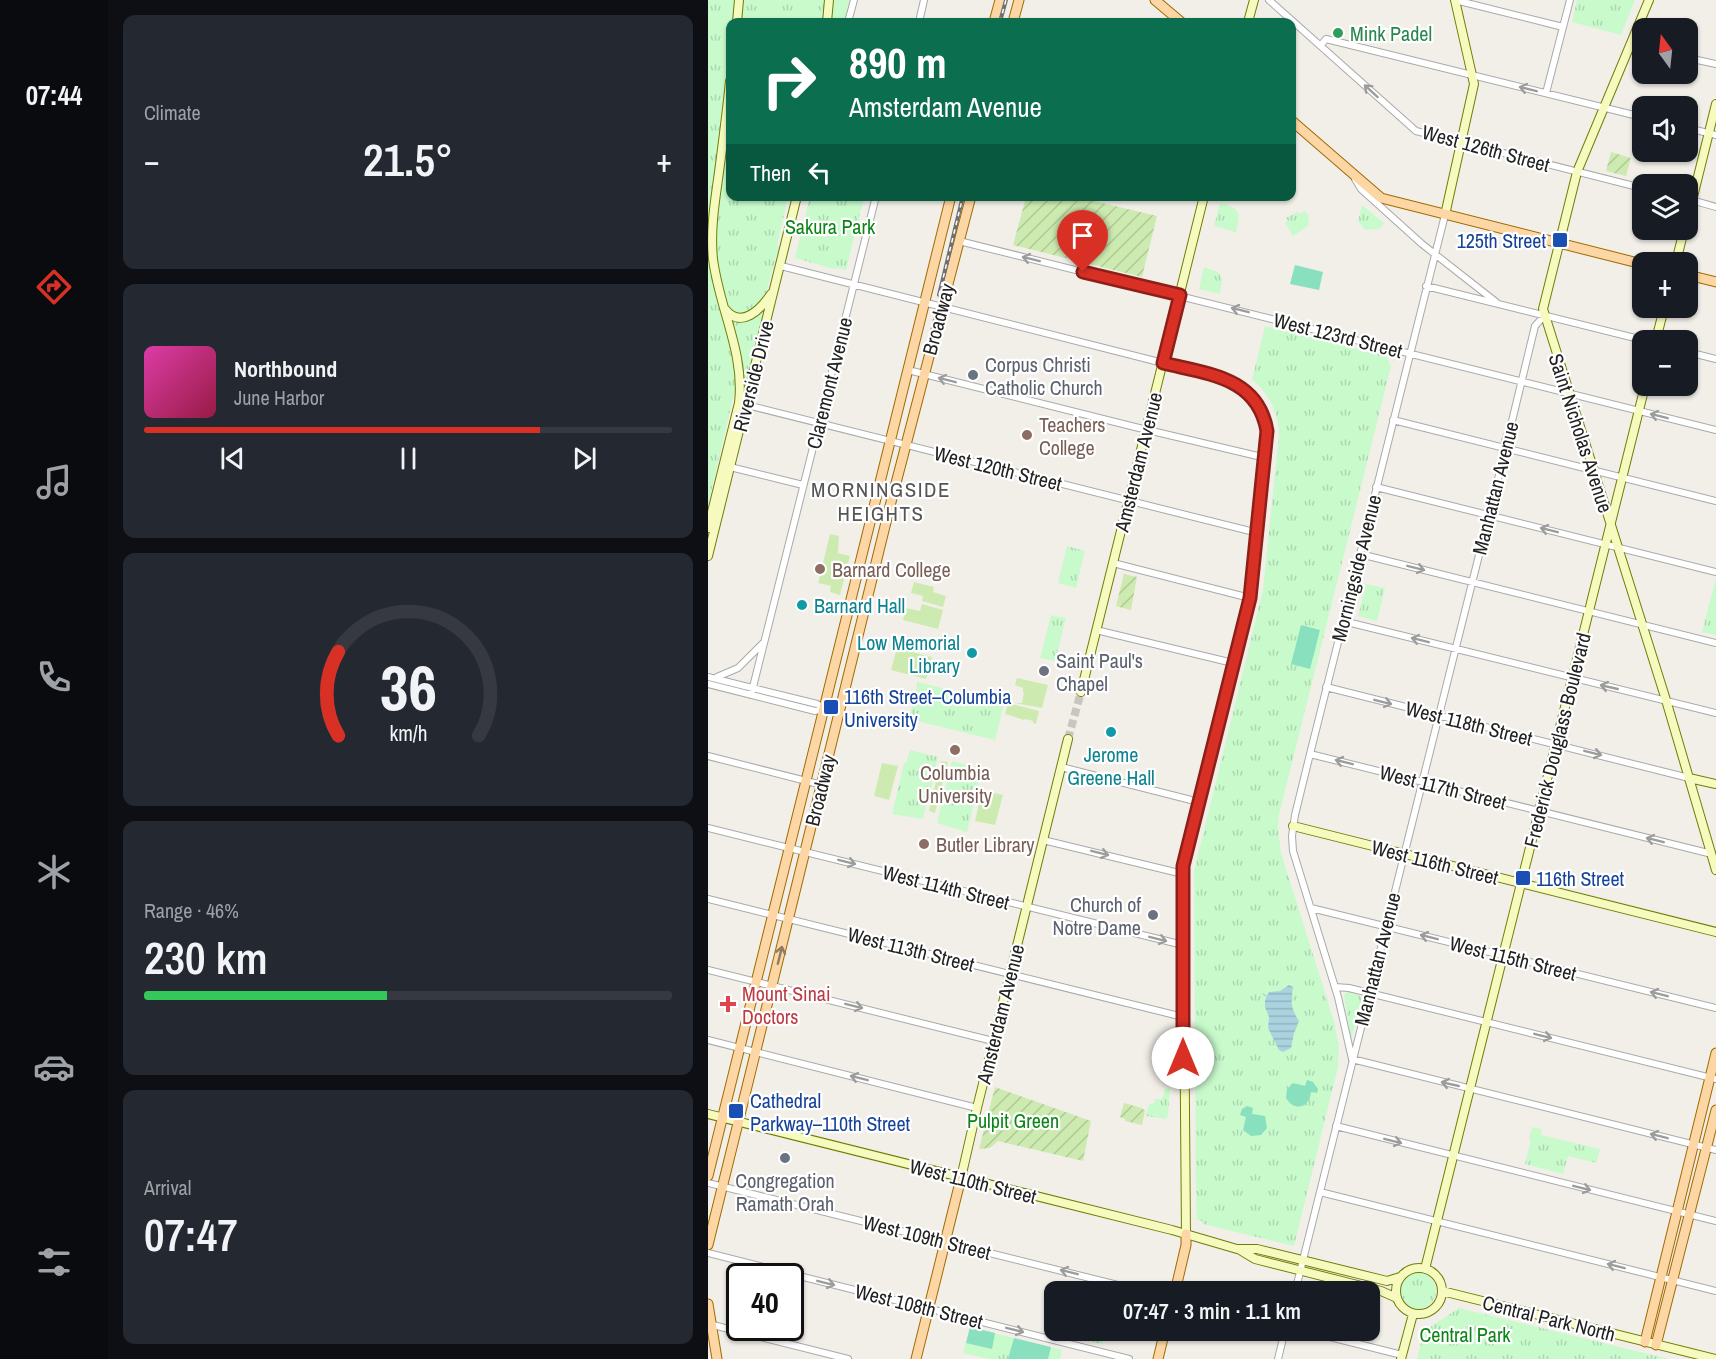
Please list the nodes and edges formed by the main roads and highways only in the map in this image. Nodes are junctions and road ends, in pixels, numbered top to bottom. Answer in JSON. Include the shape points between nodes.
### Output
{"nodes":[{"id":1,"x":739,"y":0,"type":"edge"},
{"id":2,"x":829,"y":0,"type":"edge"},
{"id":3,"x":1000,"y":0,"type":"edge"},
{"id":4,"x":1019,"y":0,"type":"edge"},
{"id":5,"x":1155,"y":0,"type":"edge"},
{"id":6,"x":1254,"y":0,"type":"edge"},
{"id":7,"x":1455,"y":0,"type":"edge"},
{"id":8,"x":1649,"y":0,"type":"edge"},
{"id":9,"x":737,"y":18,"type":"edge"},
{"id":10,"x":827,"y":18,"type":"edge"},
{"id":11,"x":995,"y":18,"type":"edge"},
{"id":12,"x":1014,"y":18,"type":"edge"},
{"id":13,"x":1176,"y":18,"type":"edge"},
{"id":14,"x":1249,"y":18,"type":"edge"},
{"id":15,"x":1716,"y":104,"type":"edge"},
{"id":16,"x":726,"y":115,"type":"edge"},
{"id":17,"x":1296,"y":125,"type":"edge"},
{"id":18,"x":1712,"y":134,"type":"edge"},
{"id":19,"x":1698,"y":176,"type":"edge"},
{"id":20,"x":797,"y":201,"type":"edge"},
{"id":21,"x":950,"y":201,"type":"edge"},
{"id":22,"x":969,"y":201,"type":"edge"},
{"id":23,"x":1203,"y":201,"type":"edge"},
{"id":24,"x":1444,"y":215,"type":"junction"},
{"id":25,"x":1559,"y":244,"type":"junction"},
{"id":26,"x":1632,"y":262,"type":"edge"},
{"id":27,"x":1698,"y":278,"type":"edge"},
{"id":28,"x":1716,"y":282,"type":"edge"},
{"id":29,"x":774,"y":290,"type":"junction"},
{"id":30,"x":723,"y":305,"type":"junction"},
{"id":31,"x":1163,"y":363,"type":"junction"},
{"id":32,"x":1643,"y":396,"type":"edge"},
{"id":33,"x":742,"y":404,"type":"junction"},
{"id":34,"x":875,"y":502,"type":"junction"},
{"id":35,"x":890,"y":506,"type":"junction"},
{"id":36,"x":1610,"y":527,"type":"junction"},
{"id":37,"x":708,"y":528,"type":"edge"},
{"id":38,"x":708,"y":556,"type":"edge"},
{"id":39,"x":859,"y":570,"type":"junction"},
{"id":40,"x":874,"y":574,"type":"junction"},
{"id":41,"x":1081,"y":692,"type":"tunnel mouth"},
{"id":42,"x":1068,"y":740,"type":"tunnel mouth"},
{"id":43,"x":1689,"y":778,"type":"junction"},
{"id":44,"x":1716,"y":784,"type":"edge"},
{"id":45,"x":1293,"y":826,"type":"road end"},
{"id":46,"x":1714,"y":855,"type":"edge"},
{"id":47,"x":1716,"y":870,"type":"edge"},
{"id":48,"x":1521,"y":884,"type":"junction"},
{"id":49,"x":1716,"y":932,"type":"edge"},
{"id":50,"x":1716,"y":1053,"type":"edge"},
{"id":51,"x":1713,"y":1078,"type":"edge"},
{"id":52,"x":1716,"y":1110,"type":"edge"},
{"id":53,"x":708,"y":1114,"type":"edge"},
{"id":54,"x":723,"y":1118,"type":"junction"},
{"id":55,"x":738,"y":1122,"type":"junction"},
{"id":56,"x":1711,"y":1149,"type":"edge"},
{"id":57,"x":708,"y":1176,"type":"edge"},
{"id":58,"x":961,"y":1178,"type":"junction"},
{"id":59,"x":1186,"y":1234,"type":"junction"},
{"id":60,"x":708,"y":1245,"type":"edge"},
{"id":61,"x":1237,"y":1249,"type":"junction"},
{"id":62,"x":1425,"y":1269,"type":"junction"},
{"id":63,"x":1400,"y":1277,"type":"junction"},
{"id":64,"x":1178,"y":1281,"type":"edge"},
{"id":65,"x":1442,"y":1291,"type":"junction"},
{"id":66,"x":1397,"y":1298,"type":"junction"},
{"id":67,"x":708,"y":1304,"type":"edge"},
{"id":68,"x":1413,"y":1314,"type":"junction"},
{"id":69,"x":710,"y":1324,"type":"edge"},
{"id":70,"x":1162,"y":1341,"type":"edge"},
{"id":71,"x":1644,"y":1342,"type":"junction"},
{"id":72,"x":1656,"y":1345,"type":"junction"},
{"id":73,"x":1402,"y":1357,"type":"edge"},
{"id":74,"x":717,"y":1359,"type":"edge"},
{"id":75,"x":916,"y":1359,"type":"edge"},
{"id":76,"x":1158,"y":1359,"type":"edge"},
{"id":77,"x":1715,"y":1359,"type":"edge"}],
"edges":[{"from":1,"to":9,"type":"main road"},
{"from":2,"to":10,"type":"main road"},
{"from":3,"to":11,"type":"main road"},
{"from":4,"to":12,"type":"main road"},
{"from":5,"to":13,"type":"main road"},
{"from":6,"to":14,"type":"main road"},
{"from":7,"to":24,"type":"main road","name":"Morningside Avenue","via":[[1473,84]]},
{"from":8,"to":25,"type":"main road","name":"Saint Nicholas Avenue","via":[[1577,172]]},
{"from":15,"to":18,"type":"main road"},
{"from":16,"to":30,"type":"main road","name":"Riverside Drive","via":[[712,235]]},
{"from":17,"to":24,"type":"main road","via":[[1381,198]]},
{"from":18,"to":19,"type":"main road"},
{"from":20,"to":29,"type":"main road","name":"Riverside Drive"},
{"from":21,"to":34,"type":"main road","name":"Broadway"},
{"from":22,"to":35,"type":"main road","name":"Broadway"},
{"from":23,"to":31,"type":"main road","name":"Amsterdam Avenue"},
{"from":24,"to":25,"type":"main road"},
{"from":25,"to":26,"type":"main road"},
{"from":25,"to":36,"type":"main road","name":"Saint Nicholas Avenue","via":[[1544,316]]},
{"from":27,"to":28,"type":"main road"},
{"from":29,"to":30,"type":"main road","via":[[758,311],[749,316],[730,314]]},
{"from":29,"to":33,"type":"main road","name":"Riverside Drive"},
{"from":30,"to":33,"type":"main road","name":"Riverside Drive","via":[[739,366]]},
{"from":31,"to":41,"type":"main road","name":"Amsterdam Avenue"},
{"from":31,"to":59,"type":"main road","via":[[1233,382],[1248,392],[1266,421],[1268,439],[1250,598],[1183,861]]},
{"from":32,"to":36,"type":"main road","name":"Frederick Douglass Boulevard"},
{"from":33,"to":37,"type":"main road","name":"Riverside Drive"},
{"from":33,"to":38,"type":"main road","name":"Riverside Drive"},
{"from":34,"to":35,"type":"main road"},
{"from":34,"to":39,"type":"main road","name":"Broadway"},
{"from":35,"to":40,"type":"main road","name":"Broadway"},
{"from":36,"to":43,"type":"main road","name":"Saint Nicholas Avenue"},
{"from":36,"to":48,"type":"main road","name":"Frederick Douglass Boulevard"},
{"from":39,"to":40,"type":"main road"},
{"from":39,"to":54,"type":"main road","name":"Broadway"},
{"from":55,"to":40,"type":"main road","name":"Broadway","one_way":true},
{"from":42,"to":58,"type":"main road","name":"Amsterdam Avenue"},
{"from":43,"to":44,"type":"main road","name":"West 118th Street"},
{"from":43,"to":46,"type":"main road","name":"Saint Nicholas Avenue"},
{"from":45,"to":48,"type":"main road","name":"West 116th Street"},
{"from":46,"to":47,"type":"main road","name":"Saint Nicholas Avenue"},
{"from":48,"to":49,"type":"main road","name":"West 116th Street"},
{"from":48,"to":62,"type":"main road","name":"Frederick Douglass Boulevard"},
{"from":50,"to":51,"type":"main road"},
{"from":51,"to":71,"type":"main road"},
{"from":52,"to":56,"type":"main road"},
{"from":53,"to":54,"type":"main road","name":"West 110th Street"},
{"from":54,"to":55,"type":"main road","name":"West 110th Street"},
{"from":54,"to":57,"type":"main road","name":"Broadway"},
{"from":55,"to":58,"type":"main road","name":"West 110th Street"},
{"from":55,"to":60,"type":"main road","name":"Broadway"},
{"from":56,"to":72,"type":"main road","via":[[1689,1215]]},
{"from":58,"to":59,"type":"main road","name":"West 110th Street"},
{"from":58,"to":75,"type":"main road","name":"Amsterdam Avenue"},
{"from":59,"to":61,"type":"main road","name":"West 110th Street"},
{"from":59,"to":64,"type":"main road"},
{"from":61,"to":63,"type":"main road","name":"West 110th Street","via":[[1257,1249],[1387,1281]]},
{"from":61,"to":66,"type":"main road","name":"West 110th Street","via":[[1255,1259]]},
{"from":62,"to":63,"type":"main road","via":[[1410,1270]]},
{"from":62,"to":65,"type":"main road","via":[[1438,1278]]},
{"from":63,"to":66,"type":"main road"},
{"from":65,"to":68,"type":"main road","via":[[1433,1310]]},
{"from":65,"to":71,"type":"main road","name":"Central Park North"},
{"from":66,"to":68,"type":"main road"},
{"from":67,"to":69,"type":"main road"},
{"from":68,"to":73,"type":"main road"},
{"from":69,"to":74,"type":"main road"},
{"from":70,"to":76,"type":"main road"},
{"from":71,"to":72,"type":"main road","name":"Central Park North"},
{"from":72,"to":77,"type":"main road"}]}
